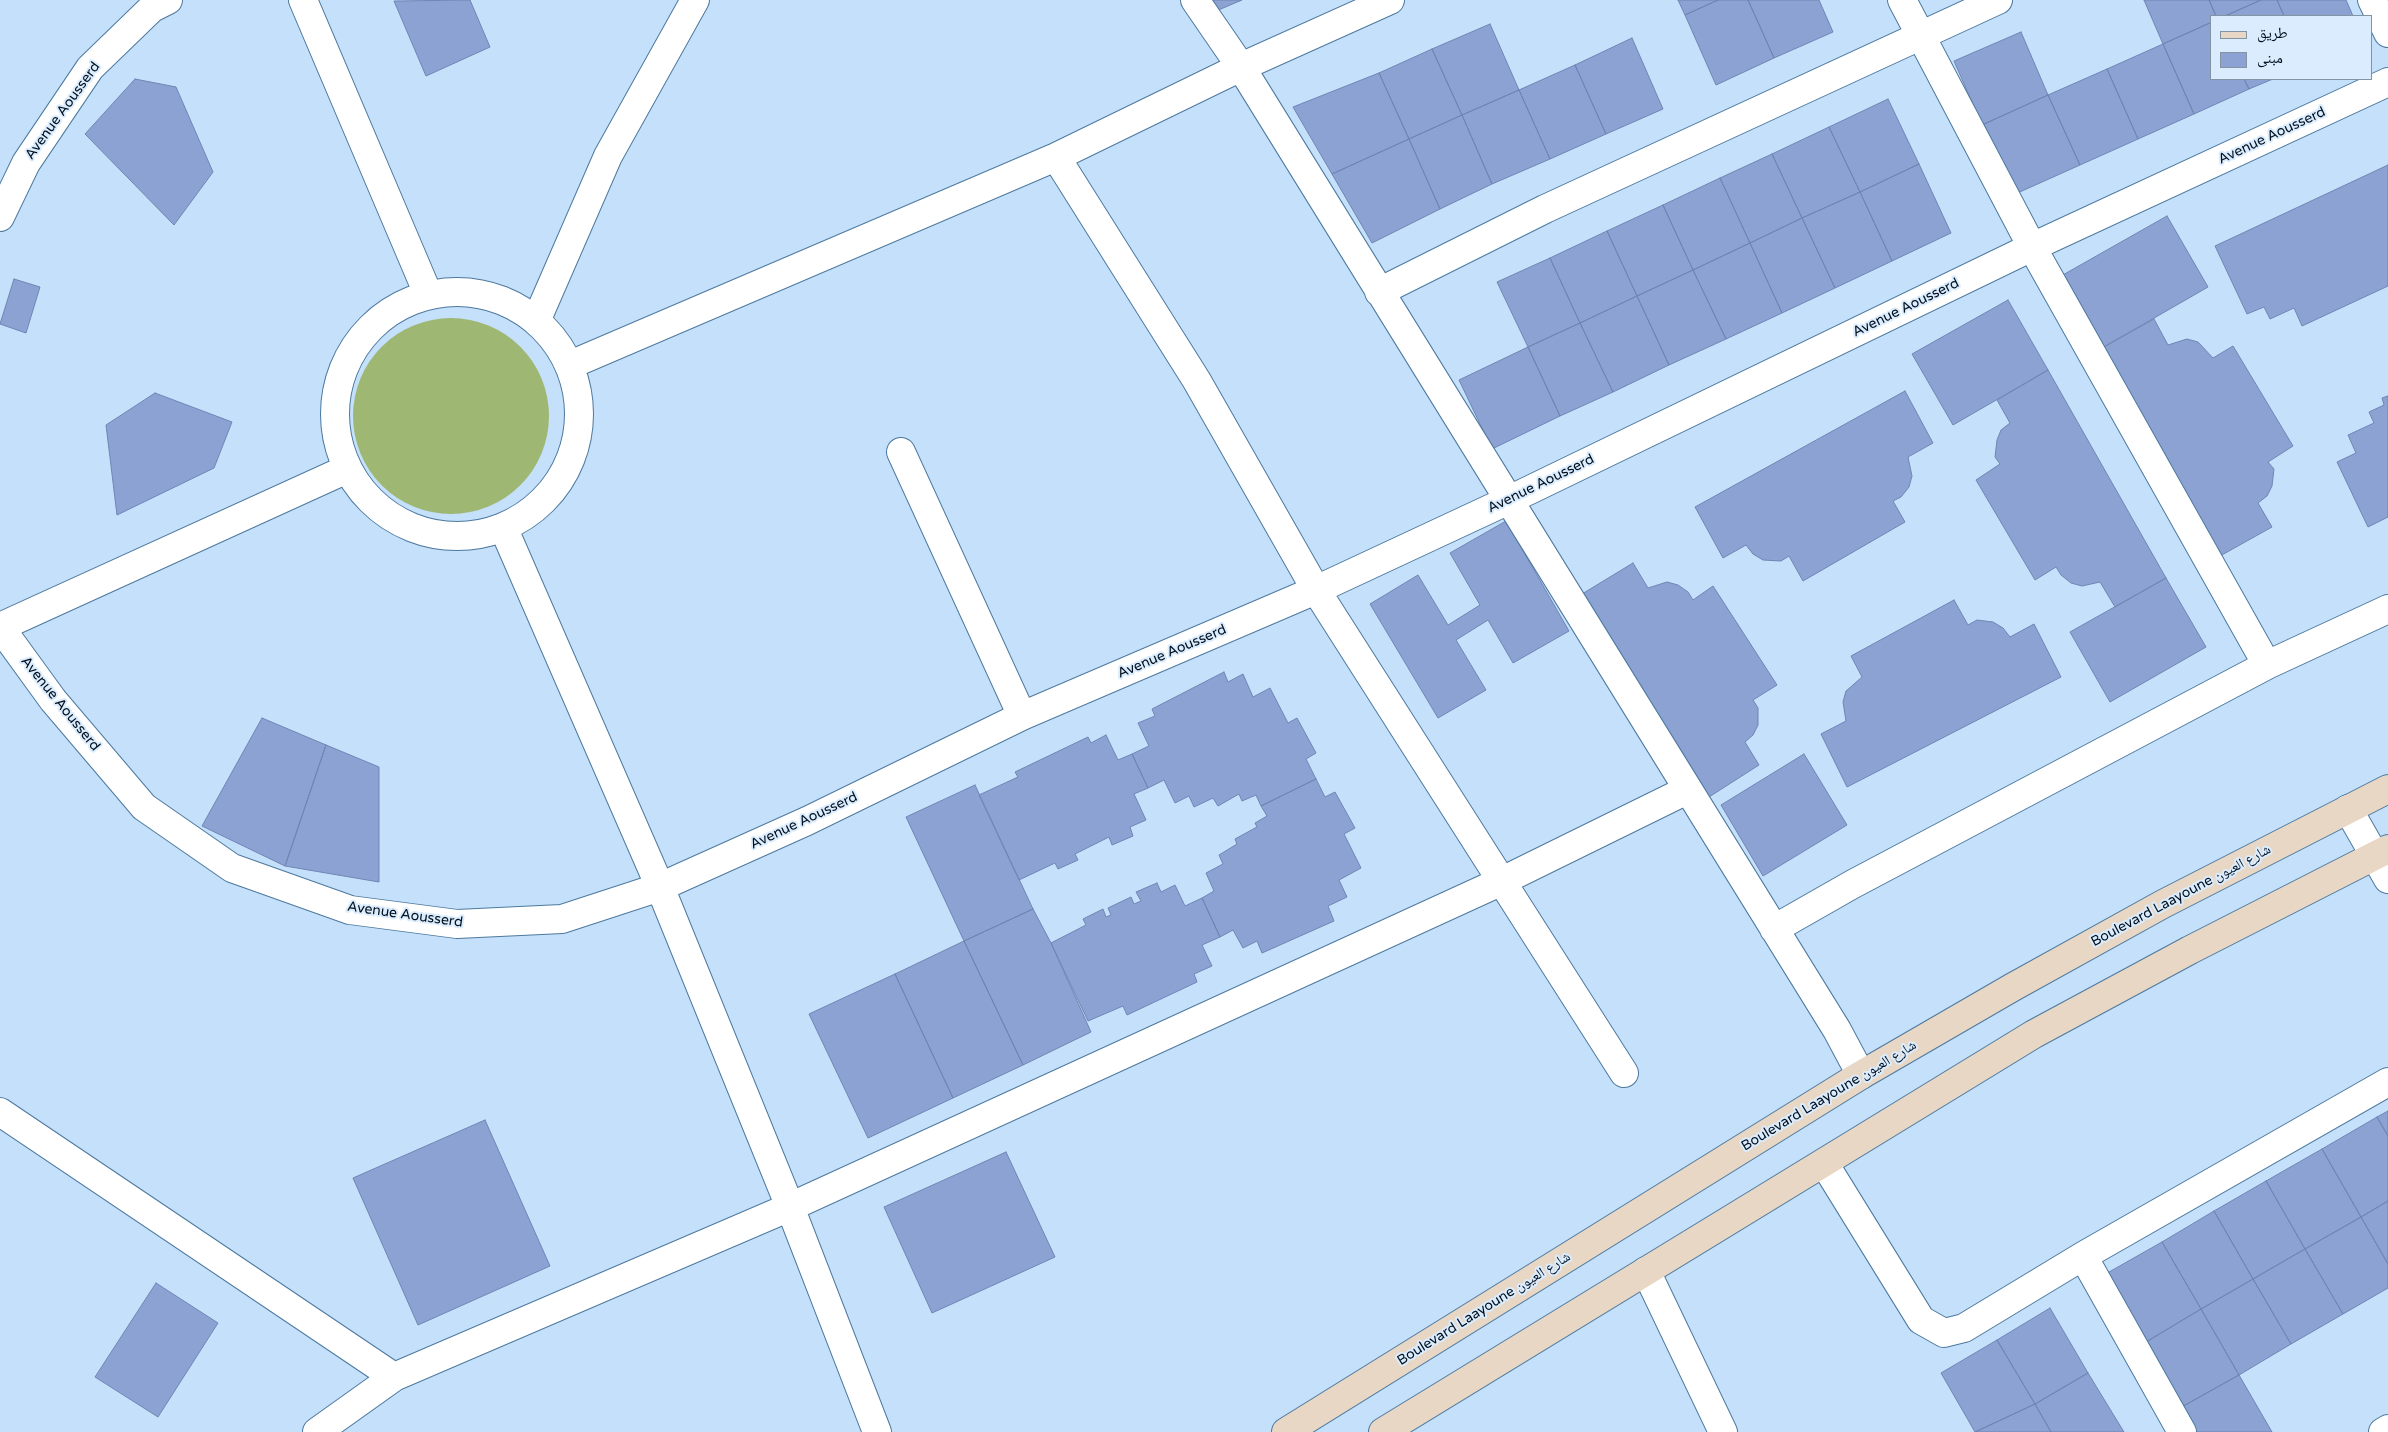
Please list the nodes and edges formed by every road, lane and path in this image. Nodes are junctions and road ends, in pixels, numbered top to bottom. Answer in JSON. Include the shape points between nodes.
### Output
{"nodes":[{"id":1,"x":168,"y":0,"type":"edge"},
{"id":2,"x":303,"y":0,"type":"edge"},
{"id":3,"x":695,"y":0,"type":"edge"},
{"id":4,"x":1196,"y":0,"type":"edge"},
{"id":5,"x":1390,"y":0,"type":"edge"},
{"id":6,"x":1902,"y":0,"type":"edge"},
{"id":7,"x":1998,"y":0,"type":"edge"},
{"id":8,"x":2372,"y":0,"type":"edge"},
{"id":9,"x":2388,"y":33,"type":"edge"},
{"id":10,"x":1922,"y":36,"type":"junction"},
{"id":11,"x":1241,"y":67,"type":"junction"},
{"id":12,"x":2388,"y":82,"type":"edge"},
{"id":13,"x":1056,"y":157,"type":"junction"},
{"id":14,"x":0,"y":216,"type":"edge"},
{"id":15,"x":2032,"y":247,"type":"junction"},
{"id":16,"x":1379,"y":292,"type":"junction"},
{"id":17,"x":428,"y":294,"type":"junction"},
{"id":18,"x":537,"y":320,"type":"junction"},
{"id":19,"x":570,"y":365,"type":"junction"},
{"id":20,"x":901,"y":452,"type":"dead end"},
{"id":21,"x":347,"y":469,"type":"junction"},
{"id":22,"x":1509,"y":500,"type":"junction"},
{"id":23,"x":503,"y":527,"type":"junction"},
{"id":24,"x":1316,"y":590,"type":"junction"},
{"id":25,"x":2388,"y":609,"type":"edge"},
{"id":26,"x":0,"y":627,"type":"edge"},
{"id":27,"x":2267,"y":665,"type":"junction"},
{"id":28,"x":1022,"y":716,"type":"junction"},
{"id":29,"x":2388,"y":789,"type":"edge"},
{"id":30,"x":1687,"y":790,"type":"junction"},
{"id":31,"x":2348,"y":809,"type":"junction"},
{"id":32,"x":2382,"y":852,"type":"edge"},
{"id":33,"x":2388,"y":879,"type":"edge"},
{"id":34,"x":1502,"y":881,"type":"junction"},
{"id":35,"x":660,"y":887,"type":"junction"},
{"id":36,"x":1774,"y":929,"type":"junction"},
{"id":37,"x":1624,"y":1073,"type":"dead end"},
{"id":38,"x":1862,"y":1075,"type":"junction"},
{"id":39,"x":2388,"y":1082,"type":"edge"},
{"id":40,"x":0,"y":1112,"type":"edge"},
{"id":41,"x":1824,"y":1164,"type":"junction"},
{"id":42,"x":790,"y":1207,"type":"junction"},
{"id":43,"x":2083,"y":1256,"type":"junction"},
{"id":44,"x":1646,"y":1271,"type":"junction"},
{"id":45,"x":394,"y":1377,"type":"junction"},
{"id":46,"x":2388,"y":1429,"type":"edge"},
{"id":47,"x":317,"y":1432,"type":"edge"},
{"id":48,"x":877,"y":1432,"type":"edge"},
{"id":49,"x":1286,"y":1432,"type":"edge"},
{"id":50,"x":1383,"y":1432,"type":"edge"},
{"id":51,"x":1723,"y":1432,"type":"edge"},
{"id":52,"x":2182,"y":1432,"type":"edge"},
{"id":53,"x":2383,"y":1432,"type":"edge"}],
"edges":[{"from":1,"to":14,"type":"street","name":"Avenue Aousserd","via":[[152,8],[90,68],[26,163]]},
{"from":2,"to":17,"type":"street"},
{"from":3,"to":18,"type":"street","via":[[608,156]]},
{"from":4,"to":11,"type":"street"},
{"from":5,"to":11,"type":"street"},
{"from":6,"to":10,"type":"street"},
{"from":7,"to":10,"type":"street"},
{"from":8,"to":9,"type":"street"},
{"from":10,"to":15,"type":"street"},
{"from":10,"to":16,"type":"street","via":[[1545,210]]},
{"from":11,"to":13,"type":"street"},
{"from":11,"to":16,"type":"street"},
{"from":12,"to":15,"type":"street","name":"Avenue Aousserd"},
{"from":13,"to":19,"type":"street"},
{"from":13,"to":24,"type":"street","via":[[1197,382]]},
{"from":15,"to":22,"type":"street","name":"Avenue Aousserd"},
{"from":15,"to":27,"type":"street"},
{"from":16,"to":22,"type":"street"},
{"from":17,"to":18,"type":"street","via":[[486,294]]},
{"from":17,"to":21,"type":"street","via":[[388,312],[357,343],[338,383],[334,427]]},
{"from":18,"to":19,"type":"street","via":[[556,340]]},
{"from":19,"to":23,"type":"street","via":[[580,402],[576,441],[561,477],[536,506]]},
{"from":20,"to":28,"type":"street"},
{"from":21,"to":23,"type":"street","via":[[368,499],[397,520],[431,533],[467,536]]},
{"from":21,"to":26,"type":"street"},
{"from":22,"to":24,"type":"street","name":"Avenue Aousserd"},
{"from":22,"to":30,"type":"street"},
{"from":23,"to":35,"type":"street"},
{"from":24,"to":28,"type":"street","name":"Avenue Aousserd"},
{"from":24,"to":34,"type":"street"},
{"from":25,"to":27,"type":"street"},
{"from":26,"to":35,"type":"street","name":"Avenue Aousserd","via":[[53,700],[144,807],[232,868],[350,910],[457,924],[562,920]]},
{"from":27,"to":36,"type":"street"},
{"from":28,"to":35,"type":"street","name":"Avenue Aousserd","via":[[807,821]]},
{"from":29,"to":31,"type":"street","name":"Boulevard Laayoune شارع العيون"},
{"from":30,"to":34,"type":"street"},
{"from":30,"to":36,"type":"street"},
{"from":31,"to":32,"type":"street"},
{"from":31,"to":38,"type":"street","name":"Boulevard Laayoune شارع العيون","via":[[2088,945]]},
{"from":32,"to":33,"type":"street"},
{"from":32,"to":41,"type":"street","via":[[2043,1030],[1958,1079]]},
{"from":34,"to":37,"type":"street"},
{"from":34,"to":42,"type":"street"},
{"from":35,"to":42,"type":"street"},
{"from":36,"to":38,"type":"street"},
{"from":38,"to":49,"type":"street","name":"Boulevard Laayoune شارع العيون"},
{"from":39,"to":43,"type":"street"},
{"from":40,"to":45,"type":"street"},
{"from":41,"to":43,"type":"street","via":[[1922,1320],[1944,1333],[1964,1328]]},
{"from":41,"to":44,"type":"street"},
{"from":42,"to":45,"type":"street"},
{"from":42,"to":48,"type":"street"},
{"from":43,"to":52,"type":"street"},
{"from":44,"to":50,"type":"street"},
{"from":44,"to":51,"type":"street"},
{"from":45,"to":47,"type":"street"},
{"from":46,"to":53,"type":"street"}]}
